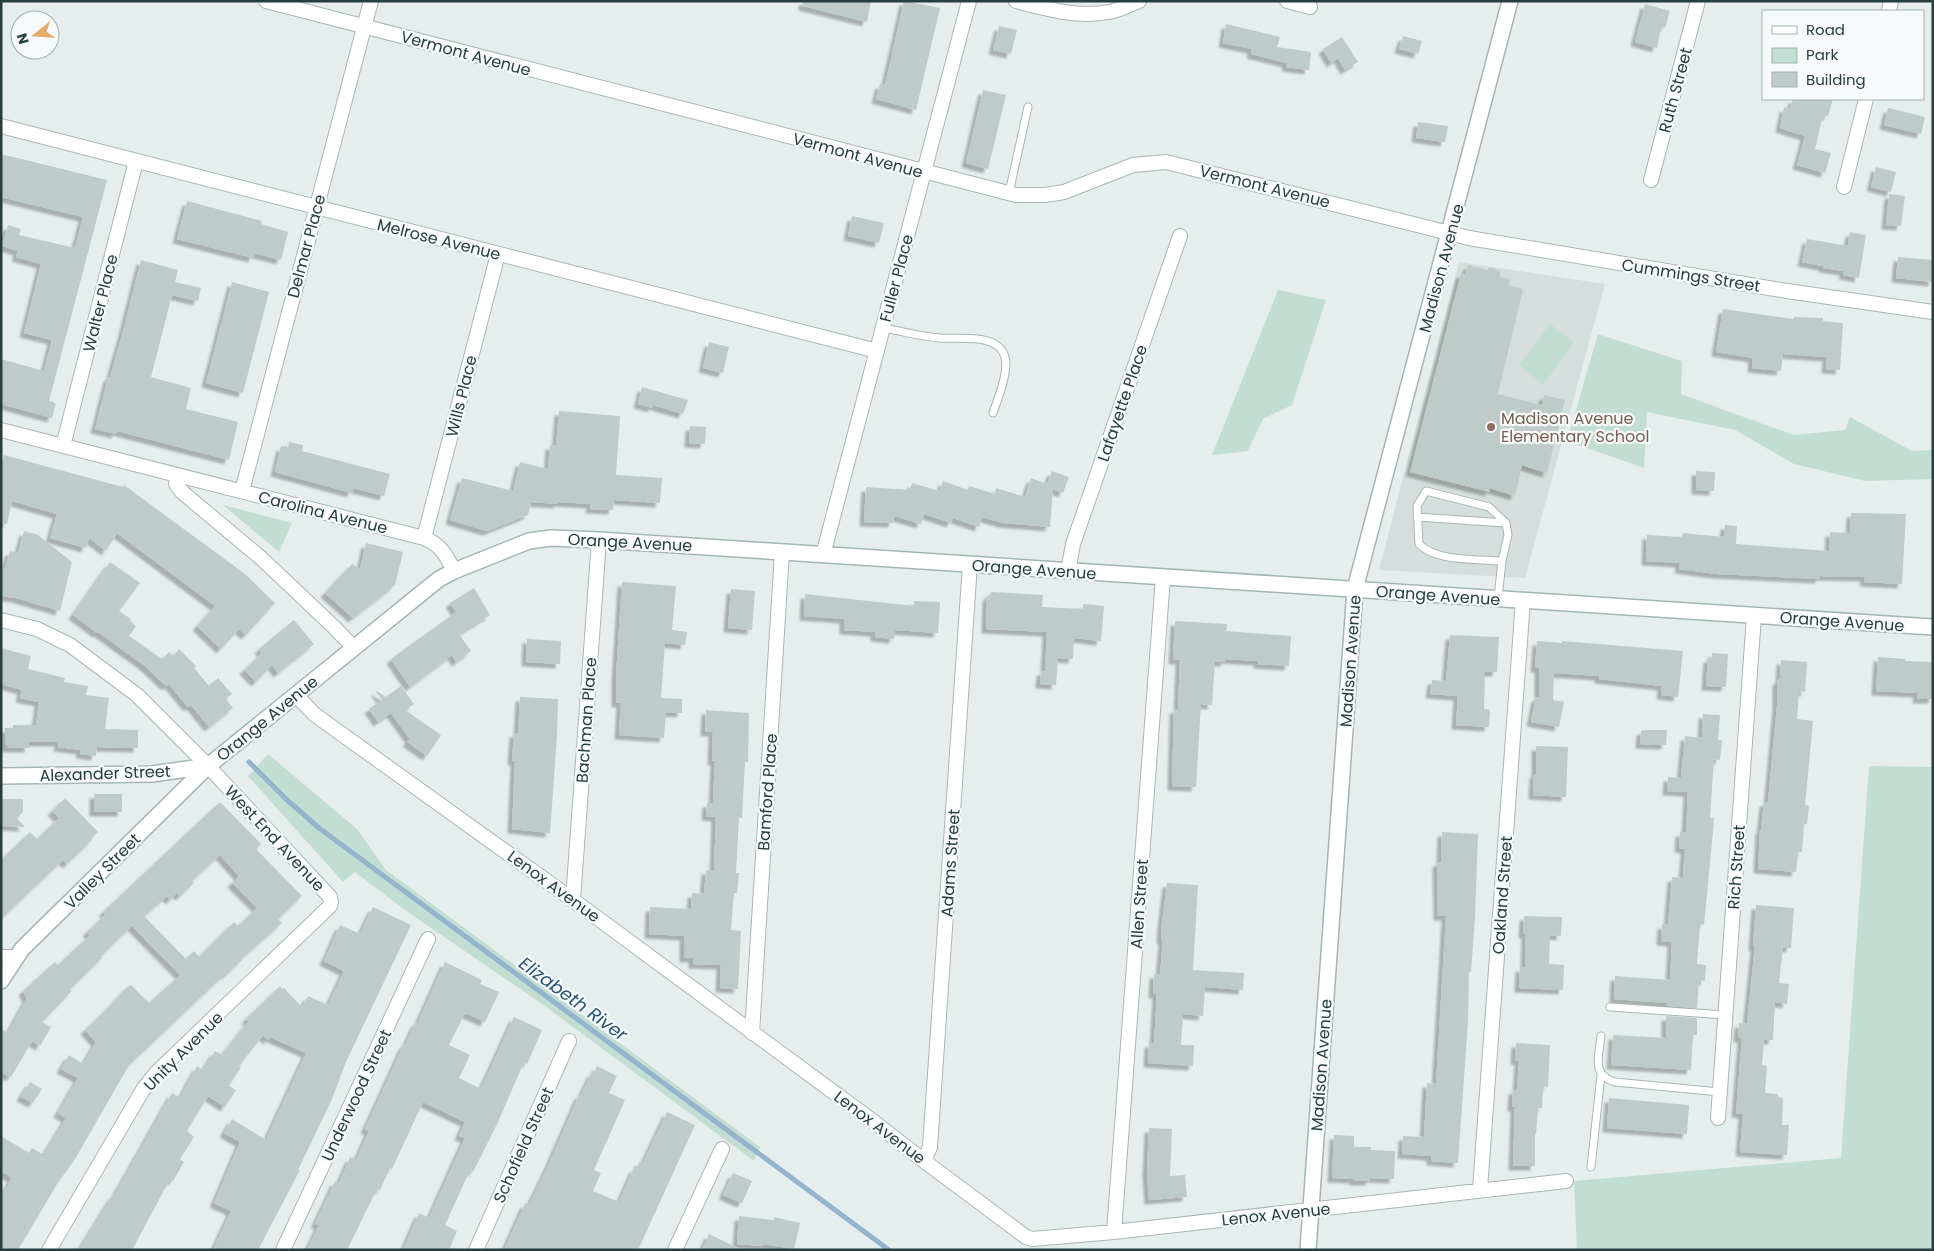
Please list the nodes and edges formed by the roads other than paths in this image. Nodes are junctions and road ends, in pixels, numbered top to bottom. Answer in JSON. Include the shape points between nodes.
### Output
{"nodes":[{"id":1,"x":266,"y":1,"type":"edge"},
{"id":2,"x":371,"y":1,"type":"edge"},
{"id":3,"x":968,"y":1,"type":"edge"},
{"id":4,"x":1016,"y":1,"type":"edge"},
{"id":5,"x":1139,"y":1,"type":"edge"},
{"id":6,"x":1287,"y":1,"type":"edge"},
{"id":7,"x":1510,"y":1,"type":"edge"},
{"id":8,"x":1698,"y":1,"type":"edge"},
{"id":9,"x":1310,"y":8,"type":"dead end"},
{"id":10,"x":364,"y":27,"type":"junction"},
{"id":11,"x":1866,"y":100,"type":"edge"},
{"id":12,"x":1028,"y":107,"type":"dead end"},
{"id":13,"x":1,"y":126,"type":"edge"},
{"id":14,"x":136,"y":161,"type":"junction"},
{"id":15,"x":924,"y":172,"type":"junction"},
{"id":16,"x":1652,"y":180,"type":"dead end"},
{"id":17,"x":1844,"y":187,"type":"dead end"},
{"id":18,"x":1009,"y":193,"type":"junction"},
{"id":19,"x":317,"y":207,"type":"junction"},
{"id":20,"x":1450,"y":233,"type":"junction"},
{"id":21,"x":1180,"y":236,"type":"dead end"},
{"id":22,"x":498,"y":254,"type":"junction"},
{"id":23,"x":1933,"y":312,"type":"edge"},
{"id":24,"x":883,"y":328,"type":"junction"},
{"id":25,"x":877,"y":352,"type":"junction"},
{"id":26,"x":994,"y":413,"type":"dead end"},
{"id":27,"x":1,"y":430,"type":"edge"},
{"id":28,"x":63,"y":446,"type":"junction"},
{"id":29,"x":177,"y":475,"type":"junction"},
{"id":30,"x":242,"y":491,"type":"junction"},
{"id":31,"x":1416,"y":517,"type":"junction"},
{"id":32,"x":1506,"y":523,"type":"junction"},
{"id":33,"x":424,"y":538,"type":"junction"},
{"id":34,"x":599,"y":540,"type":"junction"},
{"id":35,"x":782,"y":552,"type":"junction"},
{"id":36,"x":823,"y":555,"type":"junction"},
{"id":37,"x":1502,"y":561,"type":"junction"},
{"id":38,"x":970,"y":564,"type":"junction"},
{"id":39,"x":454,"y":571,"type":"junction"},
{"id":40,"x":1068,"y":571,"type":"junction"},
{"id":41,"x":1163,"y":577,"type":"junction"},
{"id":42,"x":1355,"y":589,"type":"junction"},
{"id":43,"x":1498,"y":599,"type":"junction"},
{"id":44,"x":1523,"y":600,"type":"junction"},
{"id":45,"x":1754,"y":616,"type":"junction"},
{"id":46,"x":1,"y":620,"type":"edge"},
{"id":47,"x":1933,"y":627,"type":"edge"},
{"id":48,"x":354,"y":648,"type":"junction"},
{"id":49,"x":296,"y":695,"type":"junction"},
{"id":50,"x":208,"y":766,"type":"junction"},
{"id":51,"x":1,"y":776,"type":"edge"},
{"id":52,"x":573,"y":900,"type":"junction"},
{"id":53,"x":331,"y":902,"type":"joint"},
{"id":54,"x":428,"y":939,"type":"dead end"},
{"id":55,"x":1,"y":957,"type":"edge"},
{"id":56,"x":17,"y":957,"type":"junction"},
{"id":57,"x":1,"y":981,"type":"edge"},
{"id":58,"x":1610,"y":1007,"type":"dead end"},
{"id":59,"x":1726,"y":1015,"type":"junction"},
{"id":60,"x":752,"y":1033,"type":"junction"},
{"id":61,"x":1601,"y":1036,"type":"dead end"},
{"id":62,"x":569,"y":1041,"type":"dead end"},
{"id":63,"x":1601,"y":1076,"type":"junction"},
{"id":64,"x":1720,"y":1092,"type":"junction"},
{"id":65,"x":1718,"y":1118,"type":"dead end"},
{"id":66,"x":722,"y":1149,"type":"dead end"},
{"id":67,"x":924,"y":1161,"type":"junction"},
{"id":68,"x":1591,"y":1166,"type":"dead end"},
{"id":69,"x":1566,"y":1180,"type":"dead end"},
{"id":70,"x":1480,"y":1190,"type":"junction"},
{"id":71,"x":1310,"y":1210,"type":"junction"},
{"id":72,"x":1114,"y":1232,"type":"junction"},
{"id":73,"x":49,"y":1250,"type":"edge"},
{"id":74,"x":284,"y":1250,"type":"edge"},
{"id":75,"x":476,"y":1250,"type":"edge"},
{"id":76,"x":675,"y":1250,"type":"edge"},
{"id":77,"x":1308,"y":1250,"type":"edge"}],
"edges":[{"from":1,"to":10,"type":"street","name":"Vermont Avenue"},
{"from":2,"to":10,"type":"street","name":"Delmar Place"},
{"from":3,"to":15,"type":"street","name":"Fuller Place"},
{"from":4,"to":5,"type":"street","via":[[1090,14],[1109,12]]},
{"from":6,"to":9,"type":"street"},
{"from":7,"to":20,"type":"street","name":"Madison Avenue"},
{"from":8,"to":16,"type":"street","name":"Ruth Street"},
{"from":10,"to":15,"type":"street","name":"Vermont Avenue"},
{"from":10,"to":19,"type":"street","name":"Delmar Place"},
{"from":11,"to":17,"type":"street"},
{"from":12,"to":18,"type":"lane"},
{"from":13,"to":14,"type":"street","name":"Melrose Avenue"},
{"from":14,"to":19,"type":"street","name":"Melrose Avenue"},
{"from":14,"to":28,"type":"street","name":"Walter Place"},
{"from":15,"to":18,"type":"street","name":"Vermont Avenue"},
{"from":15,"to":24,"type":"street","name":"Fuller Place"},
{"from":18,"to":20,"type":"street","name":"Vermont Avenue","via":[[1045,195],[1064,192],[1133,165],[1166,162]]},
{"from":19,"to":22,"type":"street","name":"Melrose Avenue"},
{"from":19,"to":30,"type":"street","name":"Delmar Place"},
{"from":20,"to":23,"type":"street","name":"Cummings Street"},
{"from":20,"to":42,"type":"street","name":"Madison Avenue"},
{"from":21,"to":40,"type":"street","name":"Lafayette Place","via":[[1073,544]]},
{"from":22,"to":25,"type":"street","name":"Melrose Avenue"},
{"from":22,"to":33,"type":"street","name":"Wills Place"},
{"from":24,"to":25,"type":"street","name":"Fuller Place"},
{"from":24,"to":26,"type":"lane","via":[[939,338],[974,338],[998,346],[1003,351],[1006,366]]},
{"from":25,"to":36,"type":"street","name":"Fuller Place"},
{"from":27,"to":28,"type":"street","name":"Carolina Avenue"},
{"from":28,"to":29,"type":"street","name":"Carolina Avenue"},
{"from":29,"to":30,"type":"street","name":"Carolina Avenue"},
{"from":29,"to":48,"type":"street","via":[[176,484],[182,492],[261,558]]},
{"from":30,"to":33,"type":"street","name":"Carolina Avenue"},
{"from":31,"to":32,"type":"lane"},
{"from":31,"to":32,"type":"lane","via":[[1417,506],[1426,491],[1489,507]]},
{"from":31,"to":37,"type":"lane","via":[[1419,544],[1425,550],[1443,557]]},
{"from":32,"to":37,"type":"lane","via":[[1508,535]]},
{"from":33,"to":39,"type":"street","name":"Carolina Avenue","via":[[442,550]]},
{"from":34,"to":35,"type":"street","name":"Orange Avenue"},
{"from":34,"to":39,"type":"street","name":"Orange Avenue","via":[[529,541]]},
{"from":34,"to":52,"type":"street","name":"Bachman Place"},
{"from":35,"to":36,"type":"street","name":"Orange Avenue"},
{"from":35,"to":60,"type":"street","name":"Bamford Place"},
{"from":36,"to":38,"type":"street","name":"Orange Avenue"},
{"from":37,"to":43,"type":"lane"},
{"from":38,"to":40,"type":"street","name":"Orange Avenue"},
{"from":38,"to":67,"type":"street","name":"Adams Street","via":[[930,1147]]},
{"from":39,"to":48,"type":"street","name":"Orange Avenue","via":[[431,585]]},
{"from":40,"to":41,"type":"street","name":"Orange Avenue"},
{"from":41,"to":42,"type":"street","name":"Orange Avenue"},
{"from":41,"to":72,"type":"street","name":"Allen Street"},
{"from":42,"to":43,"type":"street","name":"Orange Avenue"},
{"from":42,"to":71,"type":"street","name":"Madison Avenue"},
{"from":43,"to":44,"type":"street","name":"Orange Avenue"},
{"from":44,"to":45,"type":"street","name":"Orange Avenue"},
{"from":44,"to":70,"type":"street","name":"Oakland Street"},
{"from":45,"to":47,"type":"street","name":"Orange Avenue"},
{"from":45,"to":59,"type":"street","name":"Rich Street"},
{"from":46,"to":50,"type":"street","name":"West End Avenue","via":[[37,628],[70,645],[137,695]]},
{"from":48,"to":49,"type":"street","name":"Orange Avenue"},
{"from":49,"to":50,"type":"street","name":"Orange Avenue"},
{"from":49,"to":52,"type":"street","name":"Lenox Avenue","via":[[314,714]]},
{"from":50,"to":51,"type":"street","name":"Alexander Street","via":[[152,774]]},
{"from":50,"to":53,"type":"street","name":"West End Avenue","via":[[330,897]]},
{"from":50,"to":56,"type":"street","name":"Valley Street"},
{"from":52,"to":60,"type":"street","name":"Lenox Avenue"},
{"from":53,"to":73,"type":"street","name":"Unity Avenue","via":[[156,1073],[144,1088]]},
{"from":54,"to":74,"type":"street","name":"Underwood Street"},
{"from":55,"to":56,"type":"street"},
{"from":56,"to":57,"type":"street","name":"Valley Street"},
{"from":58,"to":59,"type":"lane"},
{"from":59,"to":64,"type":"street","name":"Rich Street"},
{"from":60,"to":67,"type":"street","name":"Lenox Avenue"},
{"from":61,"to":63,"type":"lane","via":[[1598,1068]]},
{"from":62,"to":75,"type":"street","name":"Schofield Street"},
{"from":63,"to":64,"type":"lane","via":[[1615,1082]]},
{"from":63,"to":68,"type":"lane"},
{"from":64,"to":65,"type":"street","name":"Rich Street"},
{"from":66,"to":76,"type":"street"},
{"from":67,"to":72,"type":"street","name":"Lenox Avenue","via":[[1026,1237]]},
{"from":69,"to":70,"type":"street","name":"Lenox Avenue"},
{"from":70,"to":71,"type":"street","name":"Lenox Avenue"},
{"from":71,"to":72,"type":"street","name":"Lenox Avenue"},
{"from":71,"to":77,"type":"street","name":"Madison Avenue"}]}
